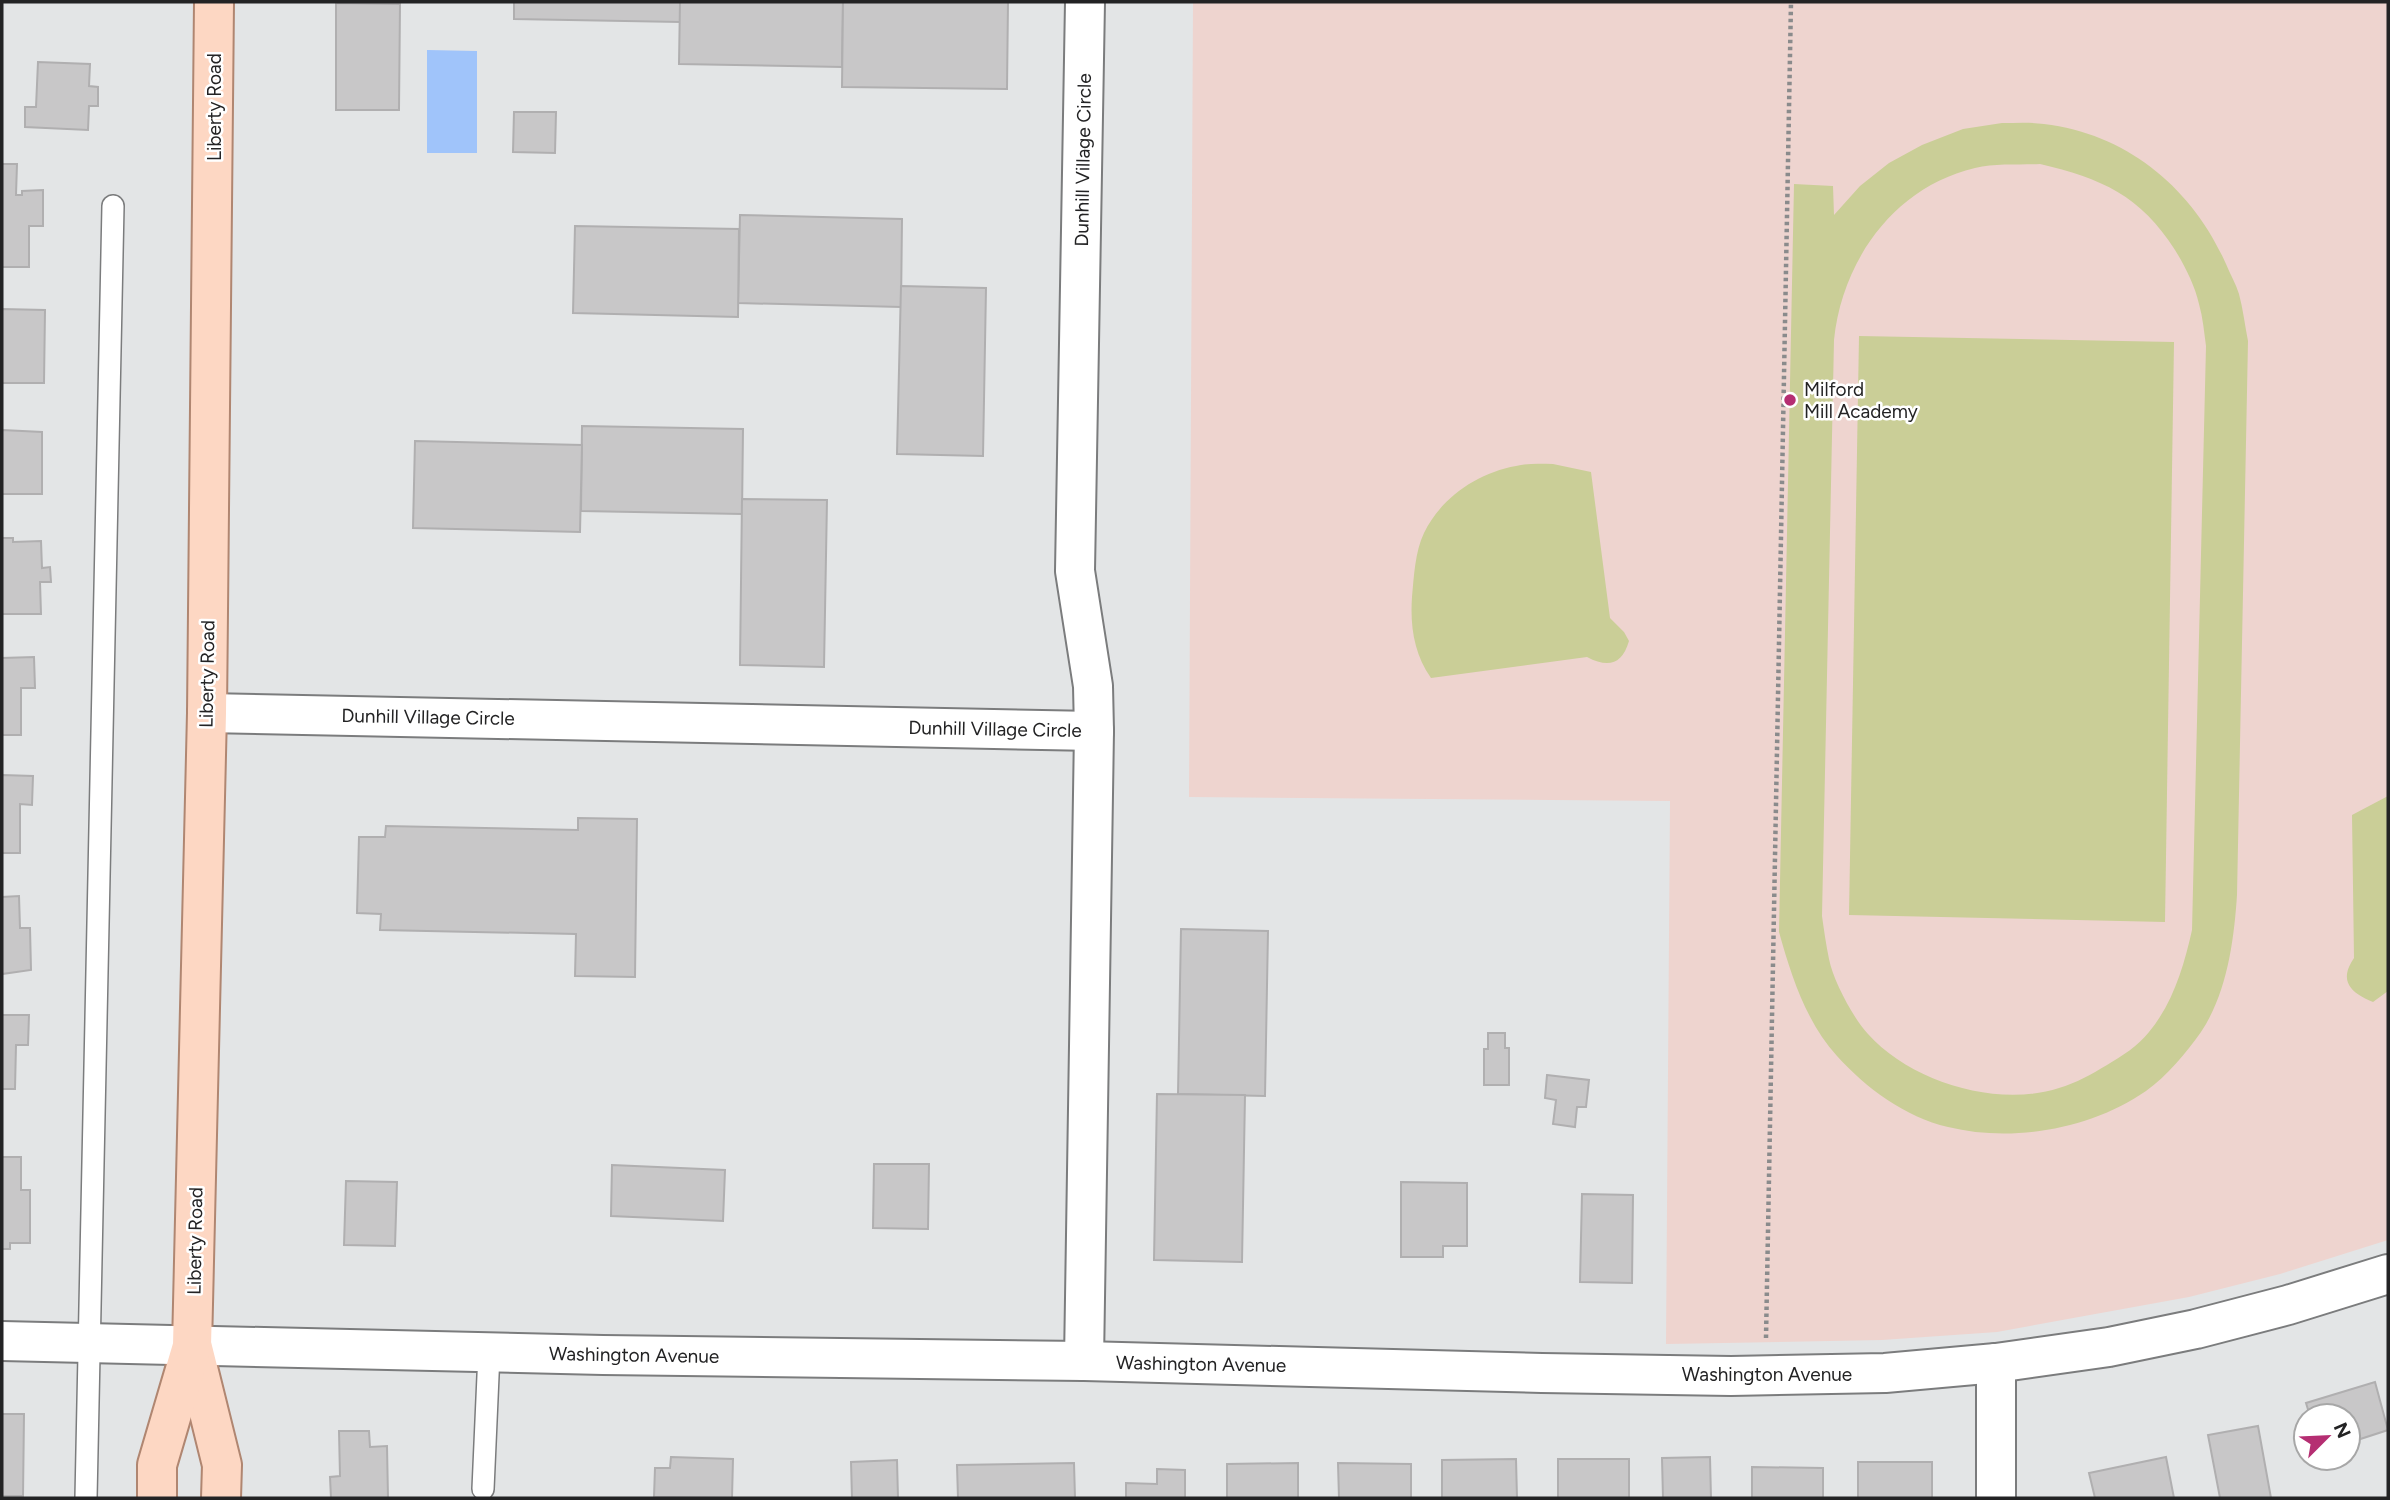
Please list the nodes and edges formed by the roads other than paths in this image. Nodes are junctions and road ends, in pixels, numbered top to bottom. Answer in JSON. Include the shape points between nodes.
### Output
{"nodes":[{"id":1,"x":214,"y":2,"type":"edge"},
{"id":2,"x":1085,"y":2,"type":"edge"},
{"id":3,"x":113,"y":206,"type":"dead end"},
{"id":4,"x":207,"y":713,"type":"junction"},
{"id":5,"x":1094,"y":731,"type":"junction"},
{"id":6,"x":2388,"y":1274,"type":"edge"},
{"id":7,"x":2,"y":1341,"type":"edge"},
{"id":8,"x":89,"y":1343,"type":"junction"},
{"id":9,"x":192,"y":1346,"type":"junction"},
{"id":10,"x":489,"y":1353,"type":"junction"},
{"id":11,"x":1084,"y":1361,"type":"junction"},
{"id":12,"x":1996,"y":1363,"type":"junction"},
{"id":13,"x":483,"y":1489,"type":"dead end"},
{"id":14,"x":86,"y":1498,"type":"edge"},
{"id":15,"x":157,"y":1498,"type":"edge"},
{"id":16,"x":221,"y":1498,"type":"edge"},
{"id":17,"x":1996,"y":1498,"type":"edge"}],
"edges":[{"from":1,"to":4,"type":"main road","name":"Liberty Road"},
{"from":2,"to":5,"type":"main road","name":"Dunhill Village Circle","via":[[1076,571],[1093,686]]},
{"from":3,"to":8,"type":"lane"},
{"from":4,"to":5,"type":"main road","name":"Dunhill Village Circle"},
{"from":4,"to":9,"type":"main road","name":"Liberty Road"},
{"from":5,"to":11,"type":"main road"},
{"from":6,"to":12,"type":"main road","name":"Washington Avenue","via":[[2196,1329]]},
{"from":7,"to":8,"type":"main road","name":"Washington Avenue"},
{"from":8,"to":9,"type":"main road","name":"Washington Avenue"},
{"from":8,"to":14,"type":"lane"},
{"from":9,"to":10,"type":"main road","name":"Washington Avenue"},
{"from":9,"to":15,"type":"main road","name":"Liberty Road","via":[[157,1465]]},
{"from":9,"to":16,"type":"main road","name":"Liberty Road","via":[[222,1465]]},
{"from":10,"to":11,"type":"main road","name":"Washington Avenue"},
{"from":10,"to":13,"type":"lane"},
{"from":11,"to":12,"type":"main road","name":"Washington Avenue","via":[[1765,1375],[1885,1373]]},
{"from":12,"to":17,"type":"main road"}]}
